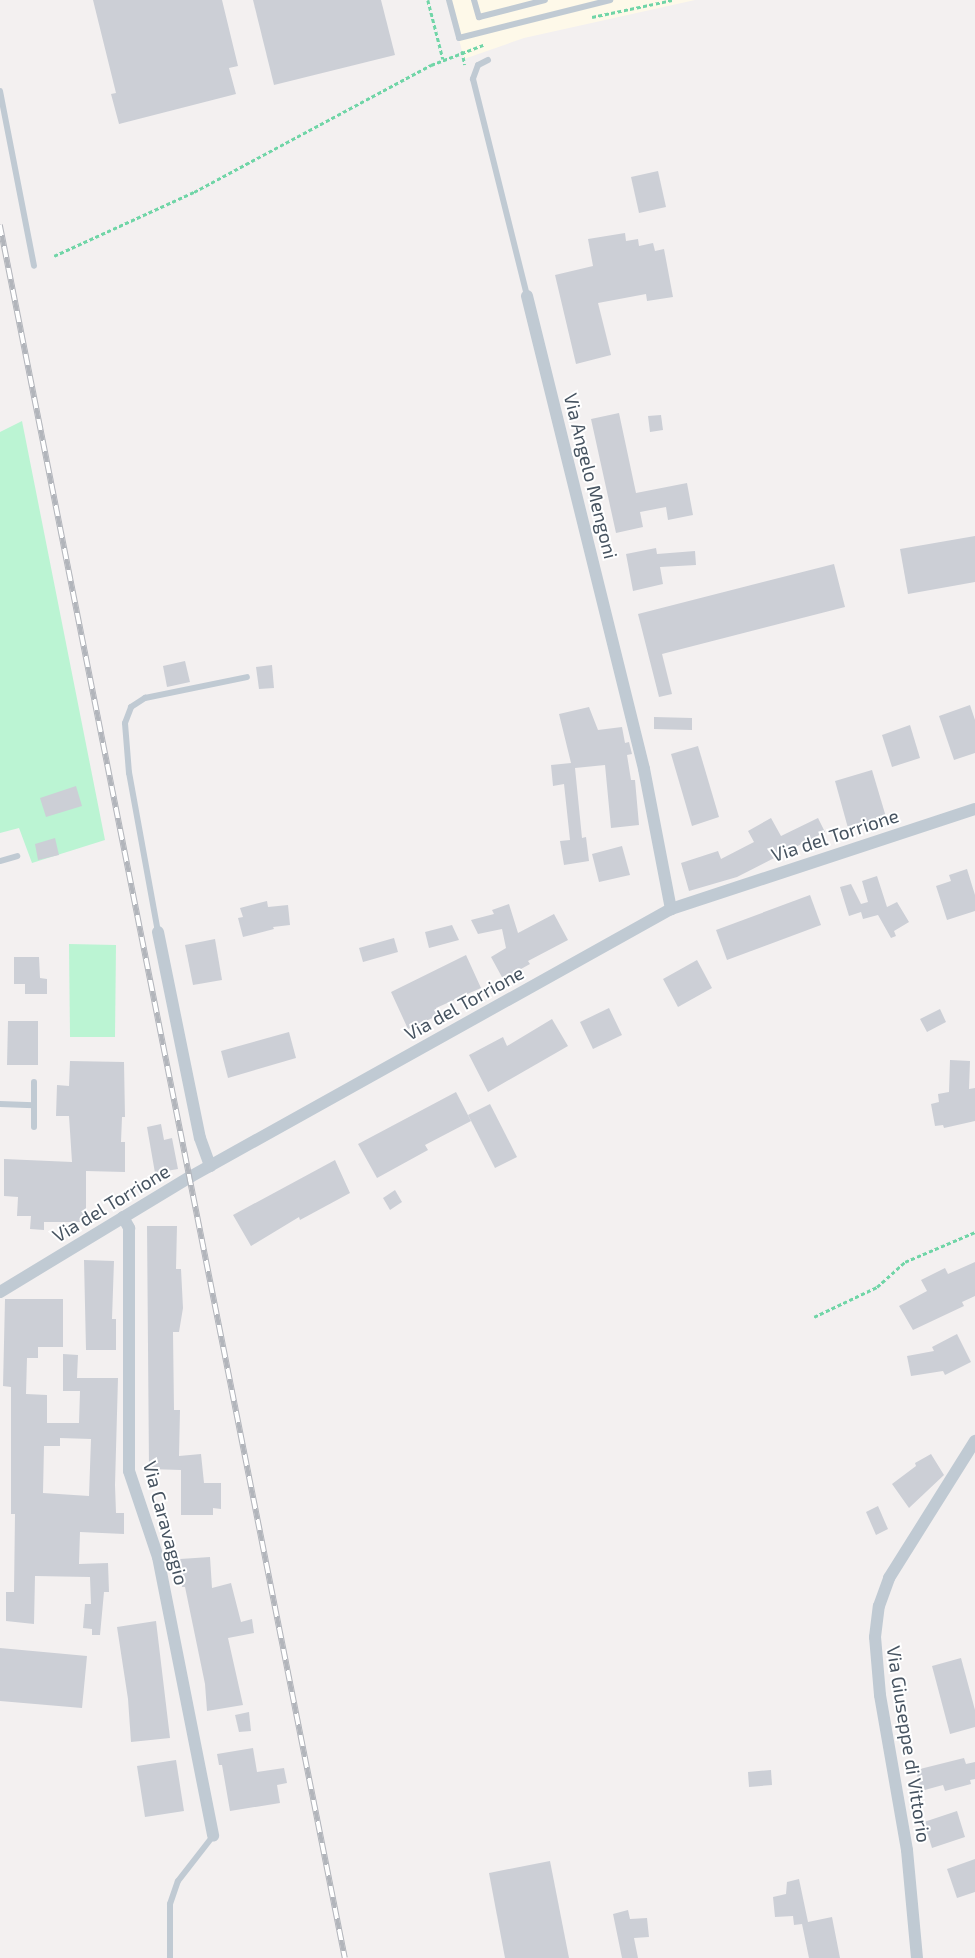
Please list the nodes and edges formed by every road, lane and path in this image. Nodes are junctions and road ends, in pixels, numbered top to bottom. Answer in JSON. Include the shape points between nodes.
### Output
{"nodes":[{"id":1,"x":428,"y":0,"type":"edge"},
{"id":2,"x":449,"y":0,"type":"edge"},
{"id":3,"x":474,"y":0,"type":"edge"},
{"id":4,"x":545,"y":0,"type":"edge"},
{"id":5,"x":610,"y":0,"type":"edge"},
{"id":6,"x":674,"y":0,"type":"edge"},
{"id":7,"x":589,"y":18,"type":"dead end"},
{"id":8,"x":488,"y":43,"type":"dead end"},
{"id":9,"x":443,"y":59,"type":"junction"},
{"id":10,"x":488,"y":60,"type":"dead end"},
{"id":11,"x":0,"y":92,"type":"edge"},
{"id":12,"x":54,"y":256,"type":"dead end"},
{"id":13,"x":34,"y":266,"type":"dead end"},
{"id":14,"x":527,"y":296,"type":"joint"},
{"id":15,"x":247,"y":677,"type":"dead end"},
{"id":16,"x":975,"y":809,"type":"edge"},
{"id":17,"x":17,"y":856,"type":"dead end"},
{"id":18,"x":0,"y":861,"type":"edge"},
{"id":19,"x":671,"y":909,"type":"junction"},
{"id":20,"x":158,"y":932,"type":"joint"},
{"id":21,"x":34,"y":1082,"type":"dead end"},
{"id":22,"x":0,"y":1104,"type":"edge"},
{"id":23,"x":34,"y":1105,"type":"junction"},
{"id":24,"x":34,"y":1127,"type":"dead end"},
{"id":25,"x":210,"y":1166,"type":"junction"},
{"id":26,"x":123,"y":1217,"type":"junction"},
{"id":27,"x":975,"y":1232,"type":"edge"},
{"id":28,"x":0,"y":1292,"type":"edge"},
{"id":29,"x":814,"y":1317,"type":"dead end"},
{"id":30,"x":975,"y":1441,"type":"edge"},
{"id":31,"x":213,"y":1836,"type":"joint"},
{"id":32,"x":170,"y":1958,"type":"edge"},
{"id":33,"x":917,"y":1958,"type":"edge"}],
"edges":[{"from":1,"to":9,"type":"path"},
{"from":2,"to":5,"type":"lane","via":[[459,38]]},
{"from":3,"to":4,"type":"lane","via":[[479,17]]},
{"from":6,"to":7,"type":"path"},
{"from":8,"to":9,"type":"path"},
{"from":9,"to":12,"type":"path","via":[[194,192]]},
{"from":10,"to":14,"type":"lane","name":"Via Angelo Mengoni","via":[[478,65],[473,80]]},
{"from":11,"to":13,"type":"lane"},
{"from":14,"to":19,"type":"street","name":"Via Angelo Mengoni","via":[[644,768]]},
{"from":15,"to":20,"type":"lane","via":[[145,698],[131,707],[125,722],[129,773]]},
{"from":16,"to":19,"type":"street","name":"Via del Torrione"},
{"from":17,"to":18,"type":"lane"},
{"from":19,"to":25,"type":"street","name":"Via del Torrione"},
{"from":20,"to":25,"type":"street","via":[[200,1138]]},
{"from":21,"to":23,"type":"lane"},
{"from":22,"to":23,"type":"lane"},
{"from":23,"to":24,"type":"lane"},
{"from":25,"to":26,"type":"street","name":"Via del Torrione"},
{"from":26,"to":28,"type":"street","name":"Via del Torrione"},
{"from":26,"to":31,"type":"street","name":"Via Caravaggio","via":[[129,1228],[130,1471],[158,1557]]},
{"from":27,"to":29,"type":"path","via":[[905,1262],[876,1287]]},
{"from":30,"to":33,"type":"street","name":"Via Giuseppe di Vittorio","via":[[889,1578],[879,1606],[875,1638],[880,1695],[906,1850]]},
{"from":31,"to":32,"type":"lane","via":[[178,1881],[170,1904]]}]}
